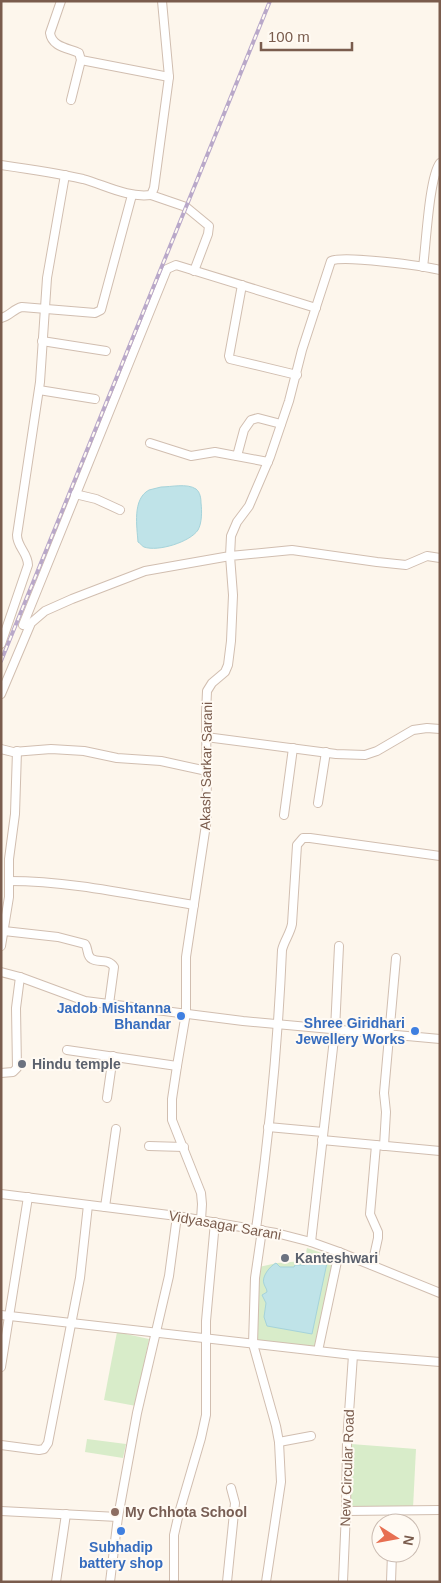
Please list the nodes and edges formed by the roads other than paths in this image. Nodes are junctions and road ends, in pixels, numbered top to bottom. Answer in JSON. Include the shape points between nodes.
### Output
{"nodes":[{"id":1,"x":60,"y":1,"type":"edge"},
{"id":2,"x":162,"y":1,"type":"edge"},
{"id":3,"x":81,"y":60,"type":"junction"},
{"id":4,"x":169,"y":77,"type":"junction"},
{"id":5,"x":71,"y":100,"type":"dead end"},
{"id":6,"x":440,"y":163,"type":"edge"},
{"id":7,"x":1,"y":165,"type":"edge"},
{"id":8,"x":65,"y":175,"type":"junction"},
{"id":9,"x":132,"y":195,"type":"junction"},
{"id":10,"x":151,"y":195,"type":"junction"},
{"id":11,"x":423,"y":267,"type":"junction"},
{"id":12,"x":194,"y":270,"type":"junction"},
{"id":13,"x":440,"y":270,"type":"edge"},
{"id":14,"x":242,"y":285,"type":"junction"},
{"id":15,"x":316,"y":308,"type":"junction"},
{"id":16,"x":44,"y":310,"type":"junction"},
{"id":17,"x":1,"y":318,"type":"edge"},
{"id":18,"x":42,"y":341,"type":"junction"},
{"id":19,"x":106,"y":351,"type":"dead end"},
{"id":20,"x":297,"y":374,"type":"junction"},
{"id":21,"x":39,"y":390,"type":"junction"},
{"id":22,"x":94,"y":399,"type":"dead end"},
{"id":23,"x":281,"y":424,"type":"junction"},
{"id":24,"x":150,"y":443,"type":"dead end"},
{"id":25,"x":237,"y":456,"type":"junction"},
{"id":26,"x":268,"y":462,"type":"junction"},
{"id":27,"x":75,"y":494,"type":"junction"},
{"id":28,"x":120,"y":510,"type":"dead end"},
{"id":29,"x":230,"y":556,"type":"junction"},
{"id":30,"x":440,"y":558,"type":"edge"},
{"id":31,"x":10,"y":621,"type":"junction"},
{"id":32,"x":26,"y":626,"type":"junction"},
{"id":33,"x":1,"y":644,"type":"edge"},
{"id":34,"x":1,"y":694,"type":"edge"},
{"id":35,"x":440,"y":729,"type":"edge"},
{"id":36,"x":206,"y":737,"type":"junction"},
{"id":37,"x":293,"y":748,"type":"junction"},
{"id":38,"x":1,"y":749,"type":"edge"},
{"id":39,"x":17,"y":751,"type":"junction"},
{"id":40,"x":326,"y":752,"type":"junction"},
{"id":41,"x":207,"y":771,"type":"junction"},
{"id":42,"x":318,"y":803,"type":"dead end"},
{"id":43,"x":284,"y":814,"type":"dead end"},
{"id":44,"x":440,"y":856,"type":"edge"},
{"id":45,"x":9,"y":881,"type":"junction"},
{"id":46,"x":194,"y":904,"type":"junction"},
{"id":47,"x":4,"y":930,"type":"junction"},
{"id":48,"x":1,"y":946,"type":"edge"},
{"id":49,"x":339,"y":946,"type":"dead end"},
{"id":50,"x":396,"y":958,"type":"dead end"},
{"id":51,"x":1,"y":972,"type":"edge"},
{"id":52,"x":20,"y":977,"type":"junction"},
{"id":53,"x":109,"y":1004,"type":"junction"},
{"id":54,"x":186,"y":1013,"type":"junction"},
{"id":55,"x":278,"y":1024,"type":"junction"},
{"id":56,"x":335,"y":1030,"type":"junction"},
{"id":57,"x":388,"y":1034,"type":"junction"},
{"id":58,"x":440,"y":1038,"type":"edge"},
{"id":59,"x":67,"y":1050,"type":"dead end"},
{"id":60,"x":113,"y":1056,"type":"junction"},
{"id":61,"x":177,"y":1066,"type":"junction"},
{"id":62,"x":1,"y":1073,"type":"edge"},
{"id":63,"x":107,"y":1098,"type":"dead end"},
{"id":64,"x":268,"y":1127,"type":"junction"},
{"id":65,"x":116,"y":1129,"type":"dead end"},
{"id":66,"x":322,"y":1136,"type":"junction"},
{"id":67,"x":380,"y":1145,"type":"junction"},
{"id":68,"x":149,"y":1146,"type":"dead end"},
{"id":69,"x":184,"y":1147,"type":"junction"},
{"id":70,"x":440,"y":1151,"type":"edge"},
{"id":71,"x":1,"y":1194,"type":"edge"},
{"id":72,"x":28,"y":1198,"type":"junction"},
{"id":73,"x":88,"y":1205,"type":"junction"},
{"id":74,"x":105,"y":1207,"type":"junction"},
{"id":75,"x":177,"y":1216,"type":"junction"},
{"id":76,"x":201,"y":1220,"type":"junction"},
{"id":77,"x":215,"y":1222,"type":"junction"},
{"id":78,"x":259,"y":1230,"type":"junction"},
{"id":79,"x":313,"y":1243,"type":"junction"},
{"id":80,"x":339,"y":1252,"type":"junction"},
{"id":81,"x":372,"y":1264,"type":"junction"},
{"id":82,"x":440,"y":1293,"type":"edge"},
{"id":83,"x":6,"y":1316,"type":"edge"},
{"id":84,"x":72,"y":1322,"type":"junction"},
{"id":85,"x":155,"y":1332,"type":"junction"},
{"id":86,"x":206,"y":1338,"type":"junction"},
{"id":87,"x":253,"y":1344,"type":"junction"},
{"id":88,"x":318,"y":1351,"type":"junction"},
{"id":89,"x":353,"y":1355,"type":"junction"},
{"id":90,"x":440,"y":1362,"type":"edge"},
{"id":91,"x":1,"y":1367,"type":"edge"},
{"id":92,"x":311,"y":1436,"type":"dead end"},
{"id":93,"x":278,"y":1442,"type":"junction"},
{"id":94,"x":1,"y":1445,"type":"edge"},
{"id":95,"x":232,"y":1488,"type":"dead end"},
{"id":96,"x":440,"y":1510,"type":"edge"},
{"id":97,"x":1,"y":1511,"type":"edge"},
{"id":98,"x":346,"y":1511,"type":"junction"},
{"id":99,"x":393,"y":1511,"type":"joint"},
{"id":100,"x":66,"y":1514,"type":"junction"},
{"id":101,"x":118,"y":1517,"type":"junction"},
{"id":102,"x":392,"y":1563,"type":"edge"},
{"id":103,"x":56,"y":1582,"type":"edge"},
{"id":104,"x":110,"y":1582,"type":"edge"},
{"id":105,"x":174,"y":1582,"type":"edge"},
{"id":106,"x":227,"y":1582,"type":"edge"},
{"id":107,"x":266,"y":1582,"type":"edge"},
{"id":108,"x":343,"y":1582,"type":"edge"},
{"id":109,"x":391,"y":1582,"type":"edge"}],
"edges":[{"from":1,"to":3,"type":"street","via":[[51,38],[53,42],[79,53]]},
{"from":2,"to":4,"type":"street"},
{"from":3,"to":4,"type":"street"},
{"from":3,"to":5,"type":"street"},
{"from":4,"to":10,"type":"street"},
{"from":6,"to":11,"type":"street","via":[[432,188]]},
{"from":7,"to":8,"type":"street"},
{"from":8,"to":9,"type":"street"},
{"from":8,"to":16,"type":"street"},
{"from":9,"to":10,"type":"street"},
{"from":9,"to":16,"type":"street","via":[[101,310],[94,313]]},
{"from":10,"to":12,"type":"street","via":[[186,207],[209,226]]},
{"from":11,"to":13,"type":"street"},
{"from":11,"to":15,"type":"street","name":"Akash Sarkar Sarani","via":[[334,260],[329,265]]},
{"from":12,"to":14,"type":"street"},
{"from":12,"to":27,"type":"street","via":[[176,265],[166,269]]},
{"from":14,"to":15,"type":"street"},
{"from":14,"to":20,"type":"street","via":[[230,359]]},
{"from":15,"to":20,"type":"street","name":"Akash Sarkar Sarani"},
{"from":16,"to":17,"type":"street","via":[[22,307]]},
{"from":16,"to":18,"type":"street"},
{"from":18,"to":19,"type":"street"},
{"from":18,"to":21,"type":"street"},
{"from":20,"to":23,"type":"street","name":"Akash Sarkar Sarani"},
{"from":21,"to":22,"type":"street"},
{"from":21,"to":31,"type":"street","via":[[17,535],[28,565]]},
{"from":23,"to":25,"type":"street","via":[[258,418],[251,420],[244,430]]},
{"from":23,"to":26,"type":"street","name":"Akash Sarkar Sarani"},
{"from":24,"to":25,"type":"street","via":[[191,456],[215,452]]},
{"from":25,"to":26,"type":"street"},
{"from":26,"to":29,"type":"street","name":"Akash Sarkar Sarani","via":[[249,506],[233,530]]},
{"from":27,"to":28,"type":"street"},
{"from":27,"to":32,"type":"street"},
{"from":29,"to":30,"type":"street","via":[[292,550],[406,565],[427,556]]},
{"from":29,"to":32,"type":"street","via":[[145,571],[45,611]]},
{"from":29,"to":36,"type":"street","name":"Akash Sarkar Sarani","via":[[233,595],[230,656],[225,672],[207,691]]},
{"from":31,"to":32,"type":"street"},
{"from":31,"to":33,"type":"street"},
{"from":32,"to":34,"type":"street"},
{"from":35,"to":40,"type":"street","via":[[413,730],[370,754]]},
{"from":36,"to":37,"type":"street"},
{"from":36,"to":41,"type":"street","name":"Akash Sarkar Sarani"},
{"from":37,"to":40,"type":"street"},
{"from":37,"to":43,"type":"street"},
{"from":38,"to":39,"type":"street"},
{"from":39,"to":41,"type":"street","via":[[51,748],[84,751]]},
{"from":39,"to":45,"type":"street"},
{"from":40,"to":42,"type":"street"},
{"from":41,"to":46,"type":"street","name":"Akash Sarkar Sarani","via":[[207,818]]},
{"from":44,"to":55,"type":"street","via":[[310,838],[299,841],[296,845],[292,924],[282,950]]},
{"from":45,"to":46,"type":"street","via":[[81,886]]},
{"from":45,"to":47,"type":"street"},
{"from":46,"to":54,"type":"street","name":"Akash Sarkar Sarani","via":[[186,957]]},
{"from":47,"to":48,"type":"street"},
{"from":47,"to":53,"type":"street","via":[[85,944],[92,959],[109,962],[114,967]]},
{"from":49,"to":56,"type":"street"},
{"from":50,"to":57,"type":"street"},
{"from":51,"to":52,"type":"street"},
{"from":52,"to":53,"type":"street","via":[[78,999]]},
{"from":52,"to":62,"type":"street","via":[[16,1008],[17,1068],[13,1072]]},
{"from":53,"to":54,"type":"street"},
{"from":54,"to":55,"type":"street"},
{"from":54,"to":61,"type":"street","name":"Akash Sarkar Sarani"},
{"from":55,"to":56,"type":"street"},
{"from":55,"to":64,"type":"street"},
{"from":56,"to":57,"type":"street"},
{"from":56,"to":66,"type":"street"},
{"from":57,"to":58,"type":"street"},
{"from":57,"to":67,"type":"street","via":[[386,1112]]},
{"from":59,"to":60,"type":"street"},
{"from":60,"to":61,"type":"street"},
{"from":60,"to":63,"type":"street"},
{"from":61,"to":69,"type":"street","name":"Akash Sarkar Sarani","via":[[172,1120]]},
{"from":64,"to":66,"type":"street"},
{"from":64,"to":78,"type":"street"},
{"from":65,"to":74,"type":"street"},
{"from":66,"to":67,"type":"street"},
{"from":66,"to":79,"type":"street"},
{"from":67,"to":70,"type":"street"},
{"from":67,"to":81,"type":"street","via":[[370,1214],[378,1232]]},
{"from":68,"to":69,"type":"street"},
{"from":69,"to":76,"type":"street","name":"Akash Sarkar Sarani","via":[[201,1193]]},
{"from":71,"to":72,"type":"street","name":"Vidyasagar Sarani"},
{"from":72,"to":73,"type":"street","name":"Vidyasagar Sarani"},
{"from":72,"to":83,"type":"street"},
{"from":73,"to":74,"type":"street","name":"Vidyasagar Sarani"},
{"from":73,"to":84,"type":"street"},
{"from":74,"to":75,"type":"street","name":"Vidyasagar Sarani"},
{"from":75,"to":76,"type":"street","name":"Vidyasagar Sarani"},
{"from":75,"to":85,"type":"street","via":[[169,1276]]},
{"from":76,"to":77,"type":"street","name":"Vidyasagar Sarani"},
{"from":77,"to":78,"type":"street","name":"Vidyasagar Sarani"},
{"from":77,"to":86,"type":"street"},
{"from":78,"to":79,"type":"street","name":"Vidyasagar Sarani"},
{"from":78,"to":87,"type":"street"},
{"from":79,"to":80,"type":"street","name":"Vidyasagar Sarani"},
{"from":80,"to":81,"type":"street","name":"Vidyasagar Sarani"},
{"from":80,"to":88,"type":"street"},
{"from":81,"to":82,"type":"street","name":"Vidyasagar Sarani"},
{"from":83,"to":84,"type":"street"},
{"from":83,"to":91,"type":"street"},
{"from":84,"to":85,"type":"street"},
{"from":84,"to":94,"type":"street","via":[[47,1445],[39,1450]]},
{"from":85,"to":86,"type":"street"},
{"from":85,"to":101,"type":"street"},
{"from":86,"to":87,"type":"street"},
{"from":86,"to":105,"type":"street","via":[[204,1426],[174,1535]]},
{"from":87,"to":88,"type":"street"},
{"from":87,"to":93,"type":"street"},
{"from":88,"to":89,"type":"street"},
{"from":89,"to":90,"type":"street"},
{"from":89,"to":98,"type":"street","name":"New Circular Road"},
{"from":92,"to":93,"type":"street"},
{"from":93,"to":107,"type":"street","via":[[281,1482]]},
{"from":95,"to":106,"type":"street","via":[[235,1503]]},
{"from":96,"to":99,"type":"street"},
{"from":97,"to":100,"type":"street"},
{"from":98,"to":99,"type":"street"},
{"from":98,"to":108,"type":"street","name":"New Circular Road"},
{"from":100,"to":101,"type":"street"},
{"from":100,"to":103,"type":"street"},
{"from":101,"to":104,"type":"street"},
{"from":102,"to":109,"type":"street"}]}
